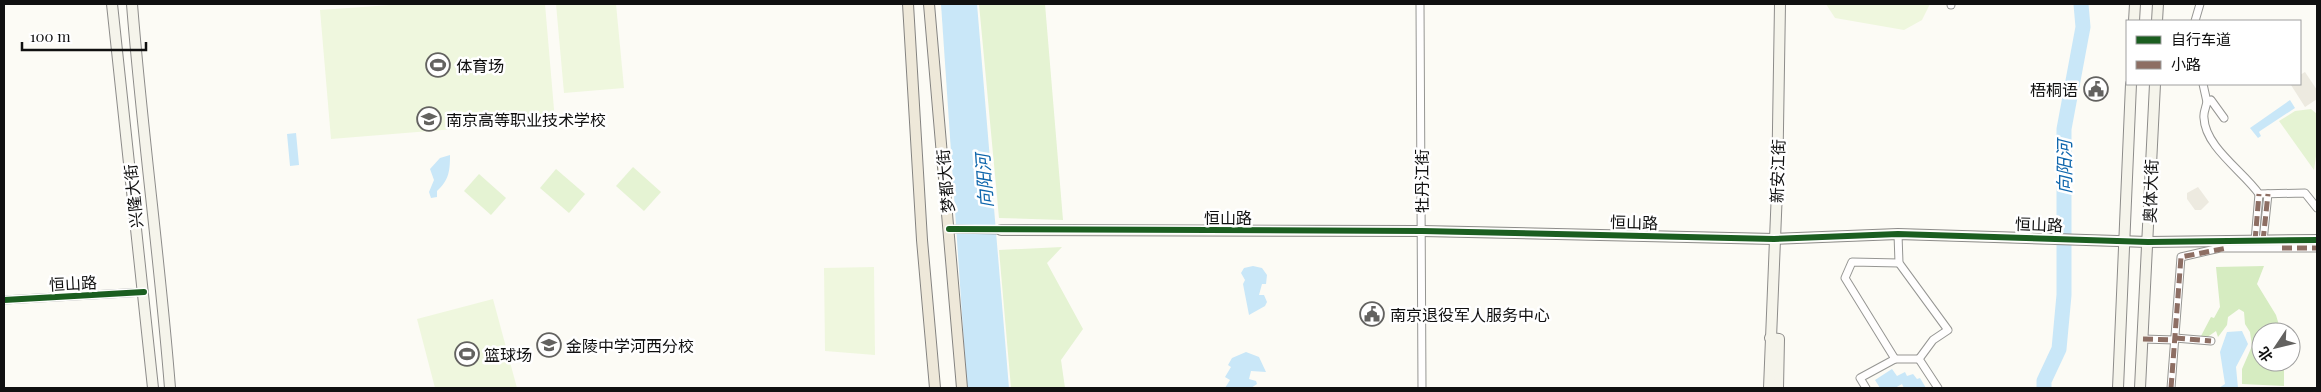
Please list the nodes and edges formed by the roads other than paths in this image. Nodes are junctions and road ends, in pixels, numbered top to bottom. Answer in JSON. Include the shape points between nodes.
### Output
{"nodes":[{"id":1,"x":112,"y":4,"type":"edge"},
{"id":2,"x":132,"y":4,"type":"edge"},
{"id":3,"x":908,"y":4,"type":"edge"},
{"id":4,"x":929,"y":4,"type":"edge"},
{"id":5,"x":1420,"y":4,"type":"edge"},
{"id":6,"x":1780,"y":4,"type":"edge"},
{"id":7,"x":2134,"y":4,"type":"edge"},
{"id":8,"x":2158,"y":4,"type":"edge"},
{"id":9,"x":2200,"y":4,"type":"edge"},
{"id":10,"x":2134,"y":20,"type":"edge"},
{"id":11,"x":2158,"y":20,"type":"edge"},
{"id":12,"x":2195,"y":20,"type":"edge"},
{"id":13,"x":2131,"y":85,"type":"edge"},
{"id":14,"x":2155,"y":85,"type":"edge"},
{"id":15,"x":2203,"y":85,"type":"edge"},
{"id":16,"x":2207,"y":102,"type":"junction"},
{"id":17,"x":2224,"y":118,"type":"dead end"},
{"id":18,"x":2259,"y":194,"type":"junction"},
{"id":19,"x":2268,"y":194,"type":"junction"},
{"id":20,"x":2317,"y":208,"type":"edge"},
{"id":21,"x":949,"y":229,"type":"junction"},
{"id":22,"x":1001,"y":230,"type":"joint"},
{"id":23,"x":1422,"y":231,"type":"junction"},
{"id":24,"x":1898,"y":234,"type":"junction"},
{"id":25,"x":1774,"y":239,"type":"junction"},
{"id":26,"x":2317,"y":240,"type":"edge"},
{"id":27,"x":2124,"y":241,"type":"junction"},
{"id":28,"x":2259,"y":241,"type":"junction"},
{"id":29,"x":2148,"y":242,"type":"junction"},
{"id":30,"x":2317,"y":248,"type":"edge"},
{"id":31,"x":1899,"y":263,"type":"junction"},
{"id":32,"x":144,"y":292,"type":"junction"},
{"id":33,"x":4,"y":300,"type":"edge"},
{"id":34,"x":1770,"y":338,"type":"junction"},
{"id":35,"x":2143,"y":339,"type":"junction"},
{"id":36,"x":2175,"y":339,"type":"junction"},
{"id":37,"x":2211,"y":340,"type":"dead end"},
{"id":38,"x":1895,"y":358,"type":"junction"},
{"id":39,"x":1919,"y":359,"type":"junction"},
{"id":40,"x":153,"y":388,"type":"edge"},
{"id":41,"x":170,"y":388,"type":"edge"},
{"id":42,"x":935,"y":388,"type":"edge"},
{"id":43,"x":962,"y":388,"type":"edge"},
{"id":44,"x":1422,"y":388,"type":"edge"},
{"id":45,"x":1769,"y":388,"type":"edge"},
{"id":46,"x":1778,"y":388,"type":"edge"},
{"id":47,"x":1866,"y":388,"type":"edge"},
{"id":48,"x":1938,"y":388,"type":"edge"},
{"id":49,"x":2118,"y":388,"type":"edge"},
{"id":50,"x":2140,"y":388,"type":"edge"},
{"id":51,"x":2171,"y":388,"type":"edge"}],
"edges":[{"from":1,"to":32,"type":"street","name":"兴隆大街"},
{"from":2,"to":41,"type":"street","name":"兴隆大街","via":[[140,111]]},
{"from":3,"to":42,"type":"main road","name":"梦都大街","via":[[922,240]]},
{"from":4,"to":21,"type":"main road","name":"梦都大街"},
{"from":5,"to":23,"type":"street","name":"牡丹江街"},
{"from":6,"to":25,"type":"street","name":"新安江街"},
{"from":7,"to":10,"type":"street"},
{"from":8,"to":11,"type":"street"},
{"from":9,"to":12,"type":"street"},
{"from":13,"to":27,"type":"street","name":"奥体大街"},
{"from":14,"to":29,"type":"street","name":"奥体大街"},
{"from":15,"to":16,"type":"street"},
{"from":16,"to":17,"type":"street","via":[[2210,100]]},
{"from":16,"to":18,"type":"street","via":[[2203,117],[2206,129],[2223,154]]},
{"from":18,"to":19,"type":"street"},
{"from":18,"to":28,"type":"street"},
{"from":19,"to":20,"type":"street","via":[[2305,193]]},
{"from":19,"to":28,"type":"street"},
{"from":21,"to":22,"type":"street","name":"恒山路"},
{"from":21,"to":43,"type":"main road","name":"梦都大街"},
{"from":22,"to":23,"type":"street","name":"恒山路"},
{"from":23,"to":25,"type":"street","name":"恒山路"},
{"from":23,"to":44,"type":"street","name":"牡丹江街"},
{"from":24,"to":25,"type":"street","name":"恒山路"},
{"from":24,"to":27,"type":"street","name":"恒山路"},
{"from":24,"to":31,"type":"street"},
{"from":25,"to":34,"type":"street","name":"新安江街"},
{"from":26,"to":28,"type":"street","name":"恒山路"},
{"from":27,"to":29,"type":"street","name":"恒山路"},
{"from":27,"to":49,"type":"street","name":"奥体大街"},
{"from":28,"to":29,"type":"street","name":"恒山路"},
{"from":29,"to":35,"type":"street","name":"奥体大街"},
{"from":30,"to":36,"type":"street","via":[[2220,248],[2181,258]]},
{"from":31,"to":38,"type":"street","via":[[1852,262],[1845,278]]},
{"from":31,"to":39,"type":"street","via":[[1948,330],[1933,340]]},
{"from":32,"to":33,"type":"street","name":"恒山路"},
{"from":32,"to":40,"type":"street","name":"兴隆大街"},
{"from":34,"to":45,"type":"street","name":"新安江街"},
{"from":34,"to":46,"type":"street","name":"新安江街","via":[[1779,339]]},
{"from":35,"to":36,"type":"street"},
{"from":35,"to":50,"type":"street","name":"奥体大街"},
{"from":36,"to":37,"type":"street"},
{"from":36,"to":51,"type":"street"},
{"from":38,"to":39,"type":"street"},
{"from":38,"to":47,"type":"street","via":[[1860,378]]},
{"from":39,"to":48,"type":"street"}]}
